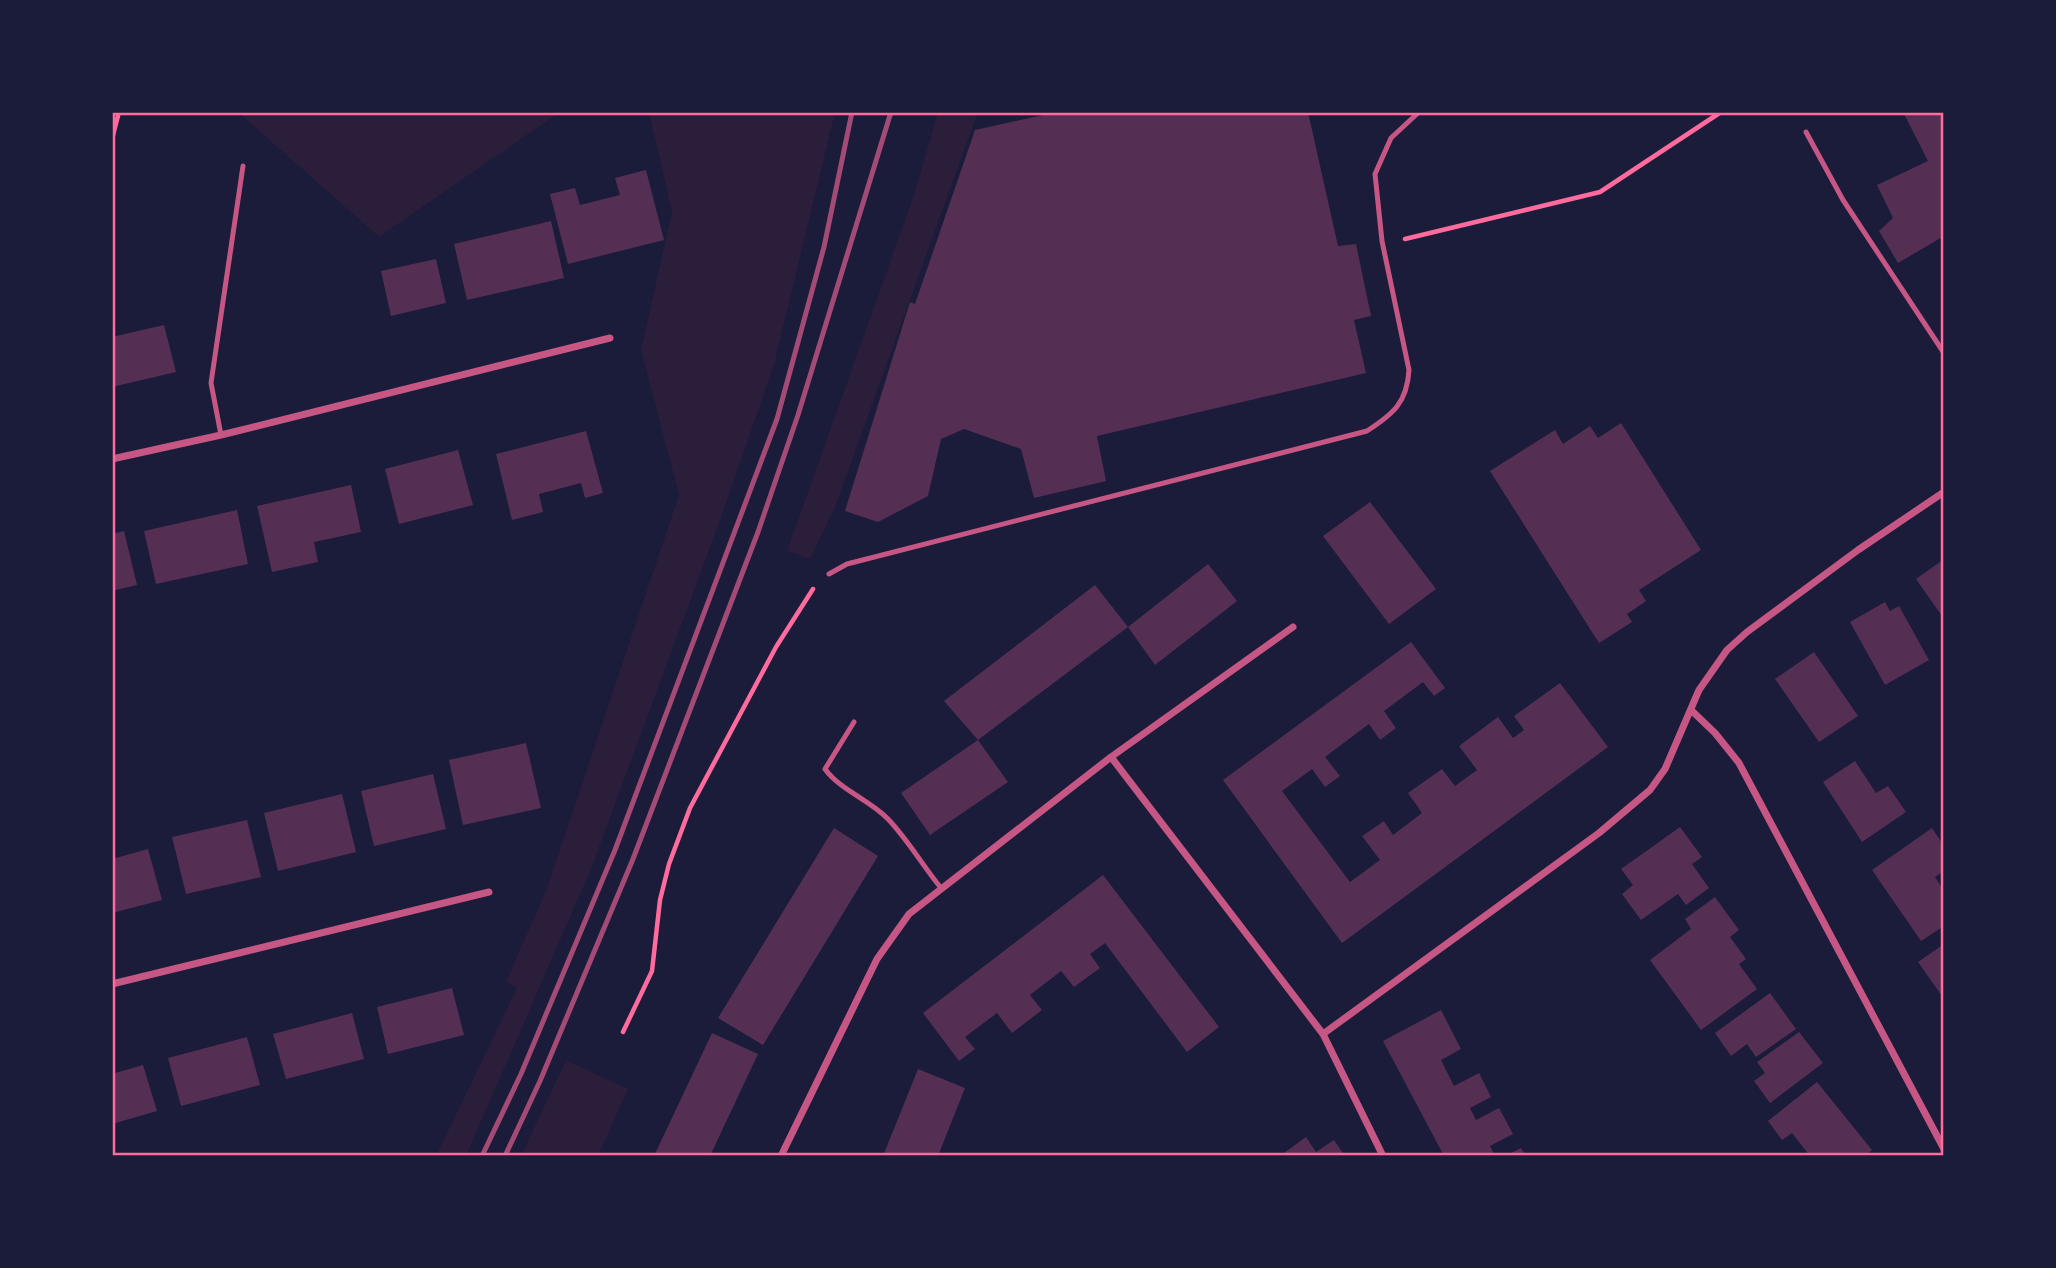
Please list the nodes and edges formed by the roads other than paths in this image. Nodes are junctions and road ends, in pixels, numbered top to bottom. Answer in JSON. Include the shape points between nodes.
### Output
{"nodes":[{"id":1,"x":1419,"y":112,"type":"edge"},
{"id":2,"x":1806,"y":132,"type":"dead end"},
{"id":3,"x":243,"y":166,"type":"dead end"},
{"id":4,"x":610,"y":338,"type":"dead end"},
{"id":5,"x":1944,"y":353,"type":"edge"},
{"id":6,"x":221,"y":435,"type":"junction"},
{"id":7,"x":112,"y":458,"type":"edge"},
{"id":8,"x":1944,"y":492,"type":"edge"},
{"id":9,"x":829,"y":574,"type":"road end"},
{"id":10,"x":1293,"y":627,"type":"dead end"},
{"id":11,"x":1691,"y":710,"type":"junction"},
{"id":12,"x":854,"y":722,"type":"dead end"},
{"id":13,"x":1111,"y":757,"type":"junction"},
{"id":14,"x":941,"y":888,"type":"junction"},
{"id":15,"x":489,"y":892,"type":"dead end"},
{"id":16,"x":112,"y":984,"type":"edge"},
{"id":17,"x":1323,"y":1034,"type":"junction"},
{"id":18,"x":1944,"y":1149,"type":"edge"},
{"id":19,"x":781,"y":1156,"type":"edge"},
{"id":20,"x":1383,"y":1156,"type":"edge"}],
"edges":[{"from":1,"to":9,"type":"lane","via":[[1391,138],[1375,174],[1382,241],[1407,358],[1408,387],[1393,414],[1367,431],[846,564]]},
{"from":2,"to":5,"type":"lane","via":[[1843,200]]},
{"from":3,"to":6,"type":"lane","via":[[212,383]]},
{"from":4,"to":6,"type":"street"},
{"from":6,"to":7,"type":"street"},
{"from":8,"to":11,"type":"street","via":[[1747,632],[1715,665]]},
{"from":10,"to":13,"type":"street"},
{"from":11,"to":17,"type":"street","via":[[1665,769],[1650,790],[1599,834]]},
{"from":11,"to":18,"type":"street","via":[[1740,763]]},
{"from":12,"to":14,"type":"lane","via":[[825,769],[888,819]]},
{"from":13,"to":14,"type":"street"},
{"from":13,"to":17,"type":"street"},
{"from":14,"to":19,"type":"street","via":[[909,914],[877,959]]},
{"from":15,"to":16,"type":"street"},
{"from":17,"to":20,"type":"street"}]}
